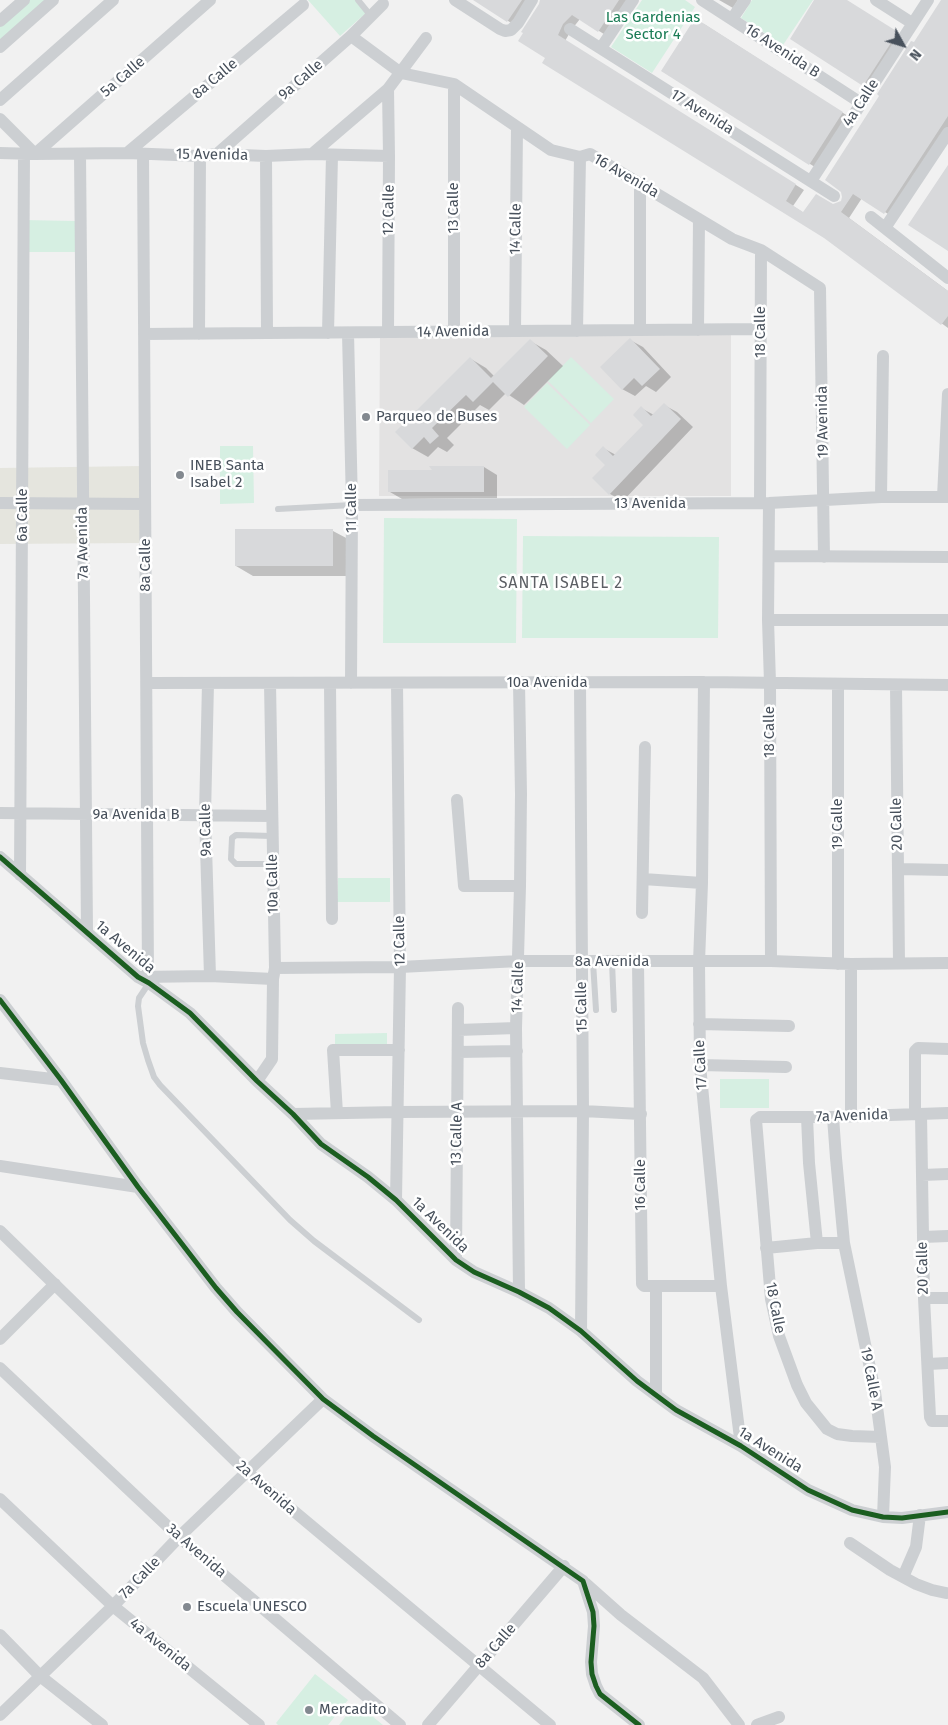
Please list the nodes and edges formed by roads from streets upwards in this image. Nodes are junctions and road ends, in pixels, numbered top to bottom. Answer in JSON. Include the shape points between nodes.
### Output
{"nodes":[{"id":1,"x":24,"y":0,"type":"edge"},
{"id":2,"x":53,"y":0,"type":"edge"},
{"id":3,"x":114,"y":0,"type":"edge"},
{"id":4,"x":210,"y":0,"type":"edge"},
{"id":5,"x":455,"y":0,"type":"edge"},
{"id":6,"x":532,"y":0,"type":"edge"},
{"id":7,"x":633,"y":0,"type":"edge"},
{"id":8,"x":702,"y":0,"type":"edge"},
{"id":9,"x":744,"y":0,"type":"edge"},
{"id":10,"x":876,"y":0,"type":"edge"},
{"id":11,"x":928,"y":0,"type":"edge"},
{"id":12,"x":383,"y":4,"type":"dead end"},
{"id":13,"x":303,"y":6,"type":"dead end"},
{"id":14,"x":732,"y":19,"type":"junction"},
{"id":15,"x":0,"y":21,"type":"edge"},
{"id":16,"x":912,"y":23,"type":"junction"},
{"id":17,"x":570,"y":29,"type":"dead end"},
{"id":18,"x":351,"y":36,"type":"junction"},
{"id":19,"x":426,"y":38,"type":"dead end"},
{"id":20,"x":0,"y":47,"type":"edge"},
{"id":21,"x":601,"y":48,"type":"junction"},
{"id":22,"x":401,"y":73,"type":"junction"},
{"id":23,"x":454,"y":84,"type":"junction"},
{"id":24,"x":388,"y":88,"type":"junction"},
{"id":25,"x":0,"y":100,"type":"edge"},
{"id":26,"x":861,"y":103,"type":"junction"},
{"id":27,"x":0,"y":118,"type":"edge"},
{"id":28,"x":517,"y":127,"type":"junction"},
{"id":29,"x":948,"y":133,"type":"edge"},
{"id":30,"x":0,"y":153,"type":"edge"},
{"id":31,"x":127,"y":153,"type":"junction"},
{"id":32,"x":29,"y":154,"type":"junction"},
{"id":33,"x":80,"y":154,"type":"junction"},
{"id":34,"x":143,"y":154,"type":"junction"},
{"id":35,"x":217,"y":154,"type":"junction"},
{"id":36,"x":312,"y":154,"type":"junction"},
{"id":37,"x":332,"y":155,"type":"junction"},
{"id":38,"x":200,"y":156,"type":"junction"},
{"id":39,"x":266,"y":156,"type":"junction"},
{"id":40,"x":390,"y":156,"type":"junction"},
{"id":41,"x":580,"y":157,"type":"junction"},
{"id":42,"x":811,"y":181,"type":"junction"},
{"id":43,"x":640,"y":183,"type":"junction"},
{"id":44,"x":834,"y":196,"type":"dead end"},
{"id":45,"x":871,"y":218,"type":"dead end"},
{"id":46,"x":699,"y":219,"type":"junction"},
{"id":47,"x":885,"y":228,"type":"junction"},
{"id":48,"x":761,"y":250,"type":"junction"},
{"id":49,"x":948,"y":278,"type":"edge"},
{"id":50,"x":820,"y":288,"type":"joint"},
{"id":51,"x":761,"y":329,"type":"junction"},
{"id":52,"x":640,"y":330,"type":"junction"},
{"id":53,"x":698,"y":330,"type":"junction"},
{"id":54,"x":515,"y":331,"type":"junction"},
{"id":55,"x":577,"y":331,"type":"junction"},
{"id":56,"x":388,"y":332,"type":"junction"},
{"id":57,"x":454,"y":332,"type":"junction"},
{"id":58,"x":267,"y":333,"type":"junction"},
{"id":59,"x":328,"y":333,"type":"junction"},
{"id":60,"x":348,"y":333,"type":"junction"},
{"id":61,"x":144,"y":334,"type":"junction"},
{"id":62,"x":199,"y":334,"type":"junction"},
{"id":63,"x":883,"y":356,"type":"dead end"},
{"id":64,"x":948,"y":394,"type":"edge"},
{"id":65,"x":947,"y":436,"type":"edge"},
{"id":66,"x":881,"y":497,"type":"junction"},
{"id":67,"x":946,"y":497,"type":"edge"},
{"id":68,"x":825,"y":499,"type":"junction"},
{"id":69,"x":0,"y":503,"type":"edge"},
{"id":70,"x":764,"y":503,"type":"junction"},
{"id":71,"x":22,"y":504,"type":"junction"},
{"id":72,"x":83,"y":504,"type":"junction"},
{"id":73,"x":145,"y":504,"type":"junction"},
{"id":74,"x":352,"y":504,"type":"junction"},
{"id":75,"x":769,"y":556,"type":"junction"},
{"id":76,"x":824,"y":557,"type":"junction"},
{"id":77,"x":948,"y":557,"type":"edge"},
{"id":78,"x":768,"y":620,"type":"junction"},
{"id":79,"x":948,"y":620,"type":"edge"},
{"id":80,"x":519,"y":682,"type":"junction"},
{"id":81,"x":704,"y":682,"type":"junction"},
{"id":82,"x":146,"y":683,"type":"junction"},
{"id":83,"x":208,"y":683,"type":"junction"},
{"id":84,"x":270,"y":683,"type":"junction"},
{"id":85,"x":330,"y":683,"type":"junction"},
{"id":86,"x":351,"y":683,"type":"junction"},
{"id":87,"x":397,"y":683,"type":"junction"},
{"id":88,"x":580,"y":683,"type":"junction"},
{"id":89,"x":770,"y":683,"type":"junction"},
{"id":90,"x":838,"y":684,"type":"junction"},
{"id":91,"x":896,"y":685,"type":"junction"},
{"id":92,"x":948,"y":685,"type":"edge"},
{"id":93,"x":645,"y":747,"type":"dead end"},
{"id":94,"x":457,"y":800,"type":"dead end"},
{"id":95,"x":0,"y":813,"type":"edge"},
{"id":96,"x":21,"y":814,"type":"junction"},
{"id":97,"x":86,"y":814,"type":"junction"},
{"id":98,"x":147,"y":815,"type":"junction"},
{"id":99,"x":205,"y":815,"type":"junction"},
{"id":100,"x":272,"y":816,"type":"junction"},
{"id":101,"x":0,"y":857,"type":"edge"},
{"id":102,"x":898,"y":869,"type":"junction"},
{"id":103,"x":948,"y":870,"type":"edge"},
{"id":104,"x":20,"y":876,"type":"junction"},
{"id":105,"x":643,"y":879,"type":"junction"},
{"id":106,"x":702,"y":883,"type":"junction"},
{"id":107,"x":520,"y":886,"type":"junction"},
{"id":108,"x":642,"y":914,"type":"dead end"},
{"id":109,"x":332,"y":919,"type":"dead end"},
{"id":110,"x":87,"y":931,"type":"junction"},
{"id":111,"x":519,"y":961,"type":"junction"},
{"id":112,"x":771,"y":961,"type":"junction"},
{"id":113,"x":587,"y":962,"type":"junction"},
{"id":114,"x":638,"y":962,"type":"junction"},
{"id":115,"x":699,"y":962,"type":"junction"},
{"id":116,"x":898,"y":963,"type":"junction"},
{"id":117,"x":948,"y":963,"type":"edge"},
{"id":118,"x":838,"y":964,"type":"junction"},
{"id":119,"x":851,"y":964,"type":"junction"},
{"id":120,"x":400,"y":967,"type":"junction"},
{"id":121,"x":274,"y":973,"type":"junction"},
{"id":122,"x":210,"y":976,"type":"junction"},
{"id":123,"x":145,"y":979,"type":"junction"},
{"id":124,"x":0,"y":1000,"type":"edge"},
{"id":125,"x":458,"y":1008,"type":"dead end"},
{"id":126,"x":699,"y":1024,"type":"junction"},
{"id":127,"x":789,"y":1026,"type":"dead end"},
{"id":128,"x":516,"y":1028,"type":"junction"},
{"id":129,"x":458,"y":1030,"type":"junction"},
{"id":130,"x":948,"y":1049,"type":"edge"},
{"id":131,"x":400,"y":1050,"type":"junction"},
{"id":132,"x":517,"y":1051,"type":"junction"},
{"id":133,"x":458,"y":1052,"type":"junction"},
{"id":134,"x":700,"y":1065,"type":"junction"},
{"id":135,"x":786,"y":1067,"type":"dead end"},
{"id":136,"x":0,"y":1073,"type":"edge"},
{"id":137,"x":61,"y":1080,"type":"junction"},
{"id":138,"x":257,"y":1081,"type":"junction"},
{"id":139,"x":583,"y":1111,"type":"junction"},
{"id":140,"x":337,"y":1112,"type":"junction"},
{"id":141,"x":399,"y":1112,"type":"junction"},
{"id":142,"x":458,"y":1112,"type":"junction"},
{"id":143,"x":517,"y":1112,"type":"junction"},
{"id":144,"x":948,"y":1113,"type":"edge"},
{"id":145,"x":293,"y":1114,"type":"junction"},
{"id":146,"x":641,"y":1114,"type":"junction"},
{"id":147,"x":918,"y":1114,"type":"junction"},
{"id":148,"x":851,"y":1116,"type":"junction"},
{"id":149,"x":807,"y":1117,"type":"junction"},
{"id":150,"x":833,"y":1117,"type":"junction"},
{"id":151,"x":756,"y":1120,"type":"joint"},
{"id":152,"x":0,"y":1166,"type":"edge"},
{"id":153,"x":948,"y":1174,"type":"edge"},
{"id":154,"x":922,"y":1175,"type":"junction"},
{"id":155,"x":138,"y":1187,"type":"junction"},
{"id":156,"x":396,"y":1200,"type":"junction"},
{"id":157,"x":0,"y":1231,"type":"edge"},
{"id":158,"x":948,"y":1236,"type":"edge"},
{"id":159,"x":923,"y":1237,"type":"junction"},
{"id":160,"x":817,"y":1243,"type":"junction"},
{"id":161,"x":844,"y":1243,"type":"junction"},
{"id":162,"x":766,"y":1248,"type":"junction"},
{"id":163,"x":456,"y":1260,"type":"junction"},
{"id":164,"x":54,"y":1284,"type":"junction"},
{"id":165,"x":656,"y":1286,"type":"junction"},
{"id":166,"x":721,"y":1286,"type":"junction"},
{"id":167,"x":519,"y":1292,"type":"junction"},
{"id":168,"x":924,"y":1298,"type":"junction"},
{"id":169,"x":948,"y":1298,"type":"edge"},
{"id":170,"x":581,"y":1331,"type":"junction"},
{"id":171,"x":0,"y":1339,"type":"edge"},
{"id":172,"x":948,"y":1363,"type":"edge"},
{"id":173,"x":928,"y":1364,"type":"junction"},
{"id":174,"x":0,"y":1368,"type":"edge"},
{"id":175,"x":656,"y":1395,"type":"junction"},
{"id":176,"x":323,"y":1399,"type":"junction"},
{"id":177,"x":948,"y":1421,"type":"edge"},
{"id":178,"x":881,"y":1437,"type":"junction"},
{"id":179,"x":741,"y":1446,"type":"junction"},
{"id":180,"x":246,"y":1472,"type":"junction"},
{"id":181,"x":0,"y":1499,"type":"edge"},
{"id":182,"x":948,"y":1512,"type":"edge"},
{"id":183,"x":920,"y":1515,"type":"junction"},
{"id":184,"x":883,"y":1517,"type":"junction"},
{"id":185,"x":179,"y":1537,"type":"junction"},
{"id":186,"x":850,"y":1543,"type":"dead end"},
{"id":187,"x":564,"y":1566,"type":"junction"},
{"id":188,"x":904,"y":1577,"type":"junction"},
{"id":189,"x":584,"y":1581,"type":"junction"},
{"id":190,"x":946,"y":1593,"type":"dead end"},
{"id":191,"x":113,"y":1606,"type":"junction"},
{"id":192,"x":0,"y":1635,"type":"edge"},
{"id":193,"x":478,"y":1666,"type":"junction"},
{"id":194,"x":40,"y":1676,"type":"junction"},
{"id":195,"x":0,"y":1715,"type":"edge"},
{"id":196,"x":779,"y":1717,"type":"dead end"},
{"id":197,"x":102,"y":1725,"type":"edge"},
{"id":198,"x":259,"y":1725,"type":"edge"},
{"id":199,"x":400,"y":1725,"type":"edge"},
{"id":200,"x":428,"y":1725,"type":"edge"},
{"id":201,"x":550,"y":1725,"type":"edge"},
{"id":202,"x":639,"y":1725,"type":"edge"},
{"id":203,"x":739,"y":1725,"type":"edge"},
{"id":204,"x":757,"y":1725,"type":"edge"}],
"edges":[{"from":1,"to":15,"type":"street"},
{"from":2,"to":20,"type":"street"},
{"from":3,"to":25,"type":"street"},
{"from":4,"to":32,"type":"street","name":"5a Calle"},
{"from":5,"to":6,"type":"street","via":[[502,30],[513,28]]},
{"from":7,"to":21,"type":"street"},
{"from":8,"to":14,"type":"street","name":"16 Avenida B"},
{"from":9,"to":14,"type":"street"},
{"from":10,"to":16,"type":"street"},
{"from":11,"to":16,"type":"street","name":"4a Calle"},
{"from":12,"to":18,"type":"street","name":"9a Calle"},
{"from":13,"to":31,"type":"street","name":"8a Calle"},
{"from":14,"to":26,"type":"street","name":"16 Avenida B"},
{"from":16,"to":26,"type":"street","name":"4a Calle"},
{"from":17,"to":21,"type":"street","name":"17 Avenida"},
{"from":18,"to":22,"type":"street","name":"16 Avenida"},
{"from":18,"to":35,"type":"street","name":"9a Calle"},
{"from":19,"to":22,"type":"street"},
{"from":21,"to":42,"type":"street","name":"17 Avenida"},
{"from":22,"to":23,"type":"street","name":"16 Avenida"},
{"from":22,"to":24,"type":"street"},
{"from":23,"to":28,"type":"street","name":"16 Avenida"},
{"from":23,"to":57,"type":"street","name":"13 Calle"},
{"from":24,"to":36,"type":"street"},
{"from":24,"to":40,"type":"street","name":"12 Calle"},
{"from":26,"to":42,"type":"street","name":"4a Calle"},
{"from":27,"to":32,"type":"street"},
{"from":28,"to":41,"type":"street","name":"16 Avenida","via":[[551,150]]},
{"from":28,"to":54,"type":"street","name":"14 Calle"},
{"from":29,"to":47,"type":"street"},
{"from":30,"to":32,"type":"street","name":"15 Avenida"},
{"from":31,"to":33,"type":"street","name":"15 Avenida"},
{"from":31,"to":34,"type":"street","name":"15 Avenida"},
{"from":32,"to":33,"type":"street","name":"15 Avenida"},
{"from":32,"to":71,"type":"street","name":"6a Calle"},
{"from":33,"to":72,"type":"street","name":"7a Avenida"},
{"from":34,"to":38,"type":"street","name":"15 Avenida"},
{"from":34,"to":61,"type":"street","name":"8a Calle"},
{"from":35,"to":38,"type":"street","name":"15 Avenida"},
{"from":35,"to":39,"type":"street","name":"15 Avenida"},
{"from":36,"to":37,"type":"street","name":"15 Avenida"},
{"from":36,"to":39,"type":"street","name":"15 Avenida"},
{"from":37,"to":40,"type":"street","name":"15 Avenida"},
{"from":37,"to":59,"type":"street"},
{"from":38,"to":62,"type":"street"},
{"from":39,"to":58,"type":"street"},
{"from":40,"to":56,"type":"street","name":"12 Calle"},
{"from":41,"to":43,"type":"street","name":"16 Avenida","via":[[590,154]]},
{"from":41,"to":55,"type":"street"},
{"from":42,"to":44,"type":"street","name":"17 Avenida"},
{"from":43,"to":46,"type":"street","name":"16 Avenida"},
{"from":43,"to":52,"type":"street"},
{"from":45,"to":47,"type":"street"},
{"from":46,"to":48,"type":"street","name":"16 Avenida","via":[[732,239]]},
{"from":46,"to":53,"type":"street"},
{"from":47,"to":49,"type":"street"},
{"from":48,"to":50,"type":"street","name":"16 Avenida"},
{"from":48,"to":51,"type":"street","name":"18 Calle"},
{"from":50,"to":68,"type":"street","name":"19 Avenida"},
{"from":51,"to":53,"type":"street","name":"14 Avenida"},
{"from":51,"to":70,"type":"street","name":"18 Calle"},
{"from":52,"to":53,"type":"street","name":"14 Avenida"},
{"from":52,"to":55,"type":"street","name":"14 Avenida"},
{"from":54,"to":55,"type":"street","name":"14 Avenida"},
{"from":54,"to":57,"type":"street","name":"14 Avenida"},
{"from":56,"to":57,"type":"street","name":"14 Avenida"},
{"from":56,"to":60,"type":"street","name":"14 Avenida"},
{"from":58,"to":59,"type":"street","name":"14 Avenida"},
{"from":58,"to":62,"type":"street","name":"14 Avenida"},
{"from":59,"to":60,"type":"street","name":"14 Avenida"},
{"from":60,"to":74,"type":"street","name":"11 Calle"},
{"from":61,"to":62,"type":"street","name":"14 Avenida"},
{"from":61,"to":73,"type":"street","name":"8a Calle"},
{"from":63,"to":66,"type":"street"},
{"from":64,"to":65,"type":"street"},
{"from":65,"to":67,"type":"street"},
{"from":66,"to":67,"type":"street","name":"13 Avenida"},
{"from":66,"to":68,"type":"street","name":"13 Avenida"},
{"from":68,"to":70,"type":"street","name":"13 Avenida"},
{"from":68,"to":76,"type":"street","name":"19 Avenida"},
{"from":69,"to":71,"type":"street"},
{"from":70,"to":74,"type":"street","name":"13 Avenida"},
{"from":70,"to":75,"type":"street","name":"18 Calle"},
{"from":71,"to":72,"type":"street"},
{"from":71,"to":96,"type":"street","name":"6a Calle"},
{"from":72,"to":73,"type":"street"},
{"from":72,"to":97,"type":"street","name":"7a Avenida"},
{"from":73,"to":82,"type":"street","name":"8a Calle"},
{"from":74,"to":86,"type":"street","name":"11 Calle"},
{"from":75,"to":76,"type":"street"},
{"from":75,"to":78,"type":"street","name":"18 Calle"},
{"from":76,"to":77,"type":"street"},
{"from":78,"to":79,"type":"street"},
{"from":78,"to":89,"type":"street","name":"18 Calle"},
{"from":80,"to":87,"type":"street","name":"10a Avenida"},
{"from":80,"to":88,"type":"street","name":"10a Avenida"},
{"from":80,"to":107,"type":"street","name":"14 Calle"},
{"from":81,"to":88,"type":"street","name":"10a Avenida"},
{"from":81,"to":89,"type":"street","name":"10a Avenida"},
{"from":81,"to":106,"type":"street","name":"17 Calle"},
{"from":82,"to":83,"type":"street","name":"10a Avenida"},
{"from":82,"to":98,"type":"street","name":"8a Calle"},
{"from":83,"to":84,"type":"street","name":"10a Avenida"},
{"from":83,"to":99,"type":"street","name":"9a Calle"},
{"from":84,"to":85,"type":"street","name":"10a Avenida"},
{"from":84,"to":100,"type":"street","name":"10a Calle"},
{"from":85,"to":86,"type":"street","name":"10a Avenida"},
{"from":85,"to":109,"type":"street"},
{"from":86,"to":87,"type":"street","name":"10a Avenida"},
{"from":87,"to":120,"type":"street","name":"12 Calle"},
{"from":88,"to":113,"type":"street","name":"15 Calle"},
{"from":89,"to":90,"type":"street","name":"10a Avenida"},
{"from":89,"to":112,"type":"street","name":"18 Calle"},
{"from":90,"to":91,"type":"street","name":"10a Avenida"},
{"from":90,"to":118,"type":"street","name":"19 Calle"},
{"from":91,"to":92,"type":"street","name":"10a Avenida"},
{"from":91,"to":102,"type":"street","name":"20 Calle"},
{"from":93,"to":105,"type":"street"},
{"from":94,"to":107,"type":"street","via":[[464,886]]},
{"from":95,"to":96,"type":"street","name":"9a Avenida B"},
{"from":96,"to":97,"type":"street","name":"9a Avenida B"},
{"from":96,"to":104,"type":"street","name":"6a Calle"},
{"from":97,"to":98,"type":"street","name":"9a Avenida B"},
{"from":97,"to":110,"type":"street","name":"7a Avenida"},
{"from":98,"to":99,"type":"street","name":"9a Avenida B"},
{"from":98,"to":123,"type":"street","name":"8a Calle"},
{"from":99,"to":100,"type":"street","name":"9a Avenida B"},
{"from":99,"to":122,"type":"street","name":"9a Calle"},
{"from":100,"to":121,"type":"street","name":"10a Calle"},
{"from":101,"to":104,"type":"street","name":"1a Avenida"},
{"from":102,"to":103,"type":"street"},
{"from":102,"to":116,"type":"street","name":"20 Calle"},
{"from":104,"to":110,"type":"street","name":"1a Avenida"},
{"from":105,"to":106,"type":"street"},
{"from":105,"to":108,"type":"street"},
{"from":106,"to":115,"type":"street","name":"17 Calle"},
{"from":107,"to":111,"type":"street","name":"14 Calle"},
{"from":110,"to":123,"type":"street","name":"1a Avenida"},
{"from":111,"to":113,"type":"street","name":"8a Avenida"},
{"from":111,"to":120,"type":"street","name":"8a Avenida"},
{"from":111,"to":128,"type":"street","name":"14 Calle"},
{"from":112,"to":115,"type":"street","name":"8a Avenida"},
{"from":112,"to":118,"type":"street","name":"8a Avenida"},
{"from":113,"to":114,"type":"street","name":"8a Avenida"},
{"from":113,"to":139,"type":"street","name":"15 Calle"},
{"from":114,"to":115,"type":"street","name":"8a Avenida"},
{"from":114,"to":146,"type":"street","name":"16 Calle"},
{"from":115,"to":126,"type":"street","name":"17 Calle"},
{"from":116,"to":117,"type":"street","name":"8a Avenida"},
{"from":116,"to":119,"type":"street","name":"8a Avenida"},
{"from":118,"to":119,"type":"street","name":"8a Avenida"},
{"from":119,"to":148,"type":"street"},
{"from":120,"to":121,"type":"street","name":"8a Avenida"},
{"from":120,"to":131,"type":"street","name":"12 Calle"},
{"from":121,"to":122,"type":"street","name":"8a Avenida"},
{"from":121,"to":138,"type":"street","name":"10a Calle","via":[[272,1059]]},
{"from":122,"to":123,"type":"street","name":"8a Avenida"},
{"from":123,"to":138,"type":"street","name":"1a Avenida","via":[[190,1013]]},
{"from":124,"to":137,"type":"street"},
{"from":125,"to":129,"type":"street","name":"13 Calle A"},
{"from":126,"to":127,"type":"street"},
{"from":126,"to":134,"type":"street","name":"17 Calle"},
{"from":128,"to":129,"type":"street"},
{"from":128,"to":132,"type":"street","name":"14 Calle"},
{"from":129,"to":133,"type":"street","name":"13 Calle A"},
{"from":130,"to":147,"type":"street","name":"20 Calle","via":[[918,1048],[915,1051]]},
{"from":131,"to":140,"type":"street","via":[[333,1050]]},
{"from":131,"to":141,"type":"street","name":"12 Calle"},
{"from":132,"to":133,"type":"street"},
{"from":132,"to":143,"type":"street","name":"14 Calle"},
{"from":133,"to":142,"type":"street","name":"13 Calle A"},
{"from":134,"to":135,"type":"street"},
{"from":134,"to":166,"type":"street","name":"17 Calle"},
{"from":136,"to":137,"type":"street"},
{"from":137,"to":155,"type":"street"},
{"from":138,"to":145,"type":"street","name":"1a Avenida"},
{"from":139,"to":143,"type":"street"},
{"from":139,"to":146,"type":"street"},
{"from":139,"to":170,"type":"street","name":"15 Calle"},
{"from":140,"to":141,"type":"street"},
{"from":140,"to":145,"type":"street"},
{"from":141,"to":142,"type":"street"},
{"from":141,"to":156,"type":"street","name":"12 Calle"},
{"from":142,"to":143,"type":"street"},
{"from":142,"to":163,"type":"street","name":"13 Calle A"},
{"from":143,"to":167,"type":"street","name":"14 Calle"},
{"from":144,"to":147,"type":"street","name":"7a Avenida"},
{"from":145,"to":156,"type":"street","name":"1a Avenida","via":[[321,1144]]},
{"from":146,"to":165,"type":"street","name":"16 Calle","via":[[642,1284]]},
{"from":147,"to":148,"type":"street","name":"7a Avenida"},
{"from":147,"to":154,"type":"street","name":"20 Calle"},
{"from":148,"to":150,"type":"street","name":"7a Avenida"},
{"from":149,"to":150,"type":"street","name":"7a Avenida"},
{"from":149,"to":151,"type":"street","name":"7a Avenida","via":[[760,1116]]},
{"from":149,"to":160,"type":"street"},
{"from":150,"to":161,"type":"street","name":"19 Calle A"},
{"from":151,"to":162,"type":"street","name":"18 Calle"},
{"from":152,"to":155,"type":"street"},
{"from":153,"to":154,"type":"street"},
{"from":154,"to":159,"type":"street","name":"20 Calle"},
{"from":155,"to":176,"type":"street","via":[[216,1288]]},
{"from":156,"to":163,"type":"street","name":"1a Avenida"},
{"from":157,"to":164,"type":"street","name":"2a Avenida"},
{"from":158,"to":159,"type":"street"},
{"from":159,"to":168,"type":"street","name":"20 Calle"},
{"from":160,"to":161,"type":"street"},
{"from":160,"to":162,"type":"street"},
{"from":161,"to":178,"type":"street","name":"19 Calle A","via":[[875,1392]]},
{"from":162,"to":178,"type":"street","name":"18 Calle","via":[[771,1299],[779,1336],[806,1403],[827,1429],[836,1434]]},
{"from":163,"to":167,"type":"street","name":"1a Avenida","via":[[474,1272]]},
{"from":164,"to":171,"type":"street"},
{"from":164,"to":180,"type":"street","name":"2a Avenida"},
{"from":165,"to":166,"type":"street"},
{"from":165,"to":175,"type":"street"},
{"from":166,"to":179,"type":"street","name":"17 Calle"},
{"from":167,"to":170,"type":"street","name":"1a Avenida"},
{"from":168,"to":169,"type":"street"},
{"from":168,"to":173,"type":"street","name":"20 Calle"},
{"from":170,"to":175,"type":"street","name":"1a Avenida"},
{"from":172,"to":173,"type":"street"},
{"from":173,"to":177,"type":"street","name":"20 Calle","via":[[930,1417],[932,1421]]},
{"from":174,"to":185,"type":"street","name":"3a Avenida"},
{"from":175,"to":179,"type":"street","name":"1a Avenida","via":[[676,1410]]},
{"from":176,"to":180,"type":"street","name":"7a Calle"},
{"from":176,"to":187,"type":"street"},
{"from":178,"to":184,"type":"street","name":"19 Calle A","via":[[885,1468]]},
{"from":179,"to":184,"type":"street","name":"1a Avenida","via":[[808,1490],[852,1510]]},
{"from":180,"to":185,"type":"street","name":"7a Calle"},
{"from":180,"to":193,"type":"street","name":"2a Avenida"},
{"from":181,"to":191,"type":"street","name":"4a Avenida"},
{"from":182,"to":183,"type":"street","name":"1a Avenida"},
{"from":183,"to":184,"type":"street","name":"1a Avenida"},
{"from":183,"to":188,"type":"street","via":[[916,1548]]},
{"from":185,"to":191,"type":"street","name":"7a Calle"},
{"from":185,"to":199,"type":"street","name":"3a Avenida"},
{"from":186,"to":188,"type":"street"},
{"from":187,"to":189,"type":"street"},
{"from":187,"to":193,"type":"street","name":"8a Calle"},
{"from":188,"to":190,"type":"street","via":[[924,1588]]},
{"from":189,"to":202,"type":"street","via":[[593,1612],[591,1662],[596,1686],[600,1694]]},
{"from":189,"to":203,"type":"street","via":[[621,1615],[703,1678]]},
{"from":191,"to":194,"type":"street","name":"7a Calle"},
{"from":191,"to":198,"type":"street","name":"4a Avenida"},
{"from":192,"to":194,"type":"street"},
{"from":193,"to":200,"type":"street","name":"8a Calle"},
{"from":193,"to":201,"type":"street","name":"2a Avenida"},
{"from":194,"to":195,"type":"street","name":"7a Calle"},
{"from":194,"to":197,"type":"street"},
{"from":196,"to":204,"type":"street"}]}
